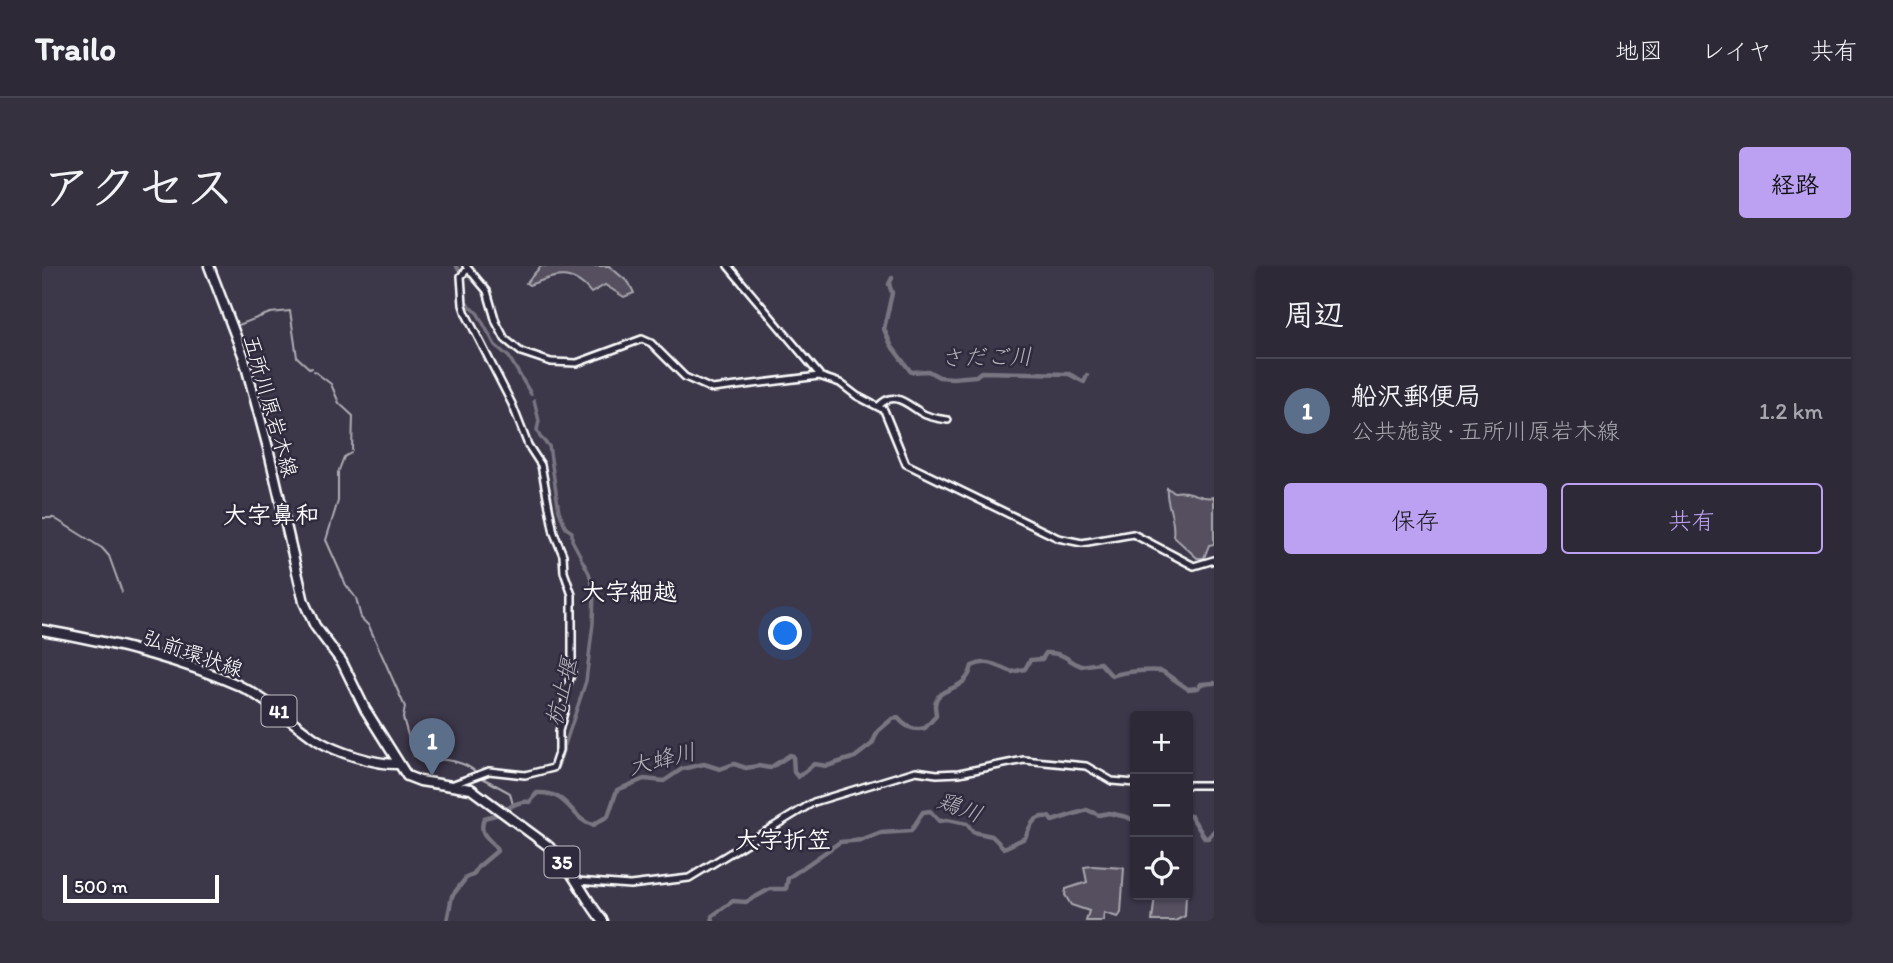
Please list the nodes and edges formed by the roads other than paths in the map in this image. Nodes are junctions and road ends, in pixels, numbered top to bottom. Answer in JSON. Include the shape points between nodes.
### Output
{"nodes":[{"id":1,"x":209,"y":266,"type":"edge"},
{"id":2,"x":728,"y":266,"type":"edge"},
{"id":3,"x":464,"y":271,"type":"edge"},
{"id":4,"x":819,"y":374,"type":"dead end"},
{"id":5,"x":879,"y":406,"type":"junction"},
{"id":6,"x":948,"y":421,"type":"dead end"},
{"id":7,"x":1214,"y":560,"type":"edge"},
{"id":8,"x":42,"y":630,"type":"edge"},
{"id":9,"x":399,"y":764,"type":"junction"},
{"id":10,"x":1130,"y":783,"type":"edge"},
{"id":11,"x":451,"y":785,"type":"junction"},
{"id":12,"x":1193,"y":785,"type":"edge"},
{"id":13,"x":1214,"y":785,"type":"edge"},
{"id":14,"x":575,"y":881,"type":"junction"},
{"id":15,"x":603,"y":921,"type":"edge"}],
"edges":[{"from":1,"to":9,"type":"main road","name":"五所川原岩木線","number":"35","via":[[243,355],[304,602]]},
{"from":2,"to":4,"type":"street"},
{"from":3,"to":5,"type":"street","via":[[487,291],[505,339],[537,358],[577,363],[642,339],[652,343],[685,377],[712,389],[819,376]]},
{"from":3,"to":11,"type":"street","via":[[466,314],[541,465],[572,595],[573,663],[553,768],[525,775],[489,771]]},
{"from":5,"to":6,"type":"street","via":[[894,398],[920,413]]},
{"from":5,"to":7,"type":"street","via":[[888,417],[906,464],[1046,533],[1082,543],[1133,534],[1194,566]]},
{"from":8,"to":9,"type":"main road","name":"弘前環状線","number":"41","via":[[199,669],[245,689],[323,743],[365,759]]},
{"from":9,"to":11,"type":"main road","name":"五所川原岩木線","number":"35","via":[[412,779]]},
{"from":10,"to":14,"type":"street","via":[[1112,781],[1086,766],[1024,760],[959,773],[916,771],[814,802],[689,878],[630,885]]},
{"from":11,"to":14,"type":"main road","name":"五所川原岩木線","number":"35","via":[[471,789],[554,850]]},
{"from":12,"to":13,"type":"street"},
{"from":14,"to":15,"type":"main road","name":"五所川原岩木線","number":"35"}]}
